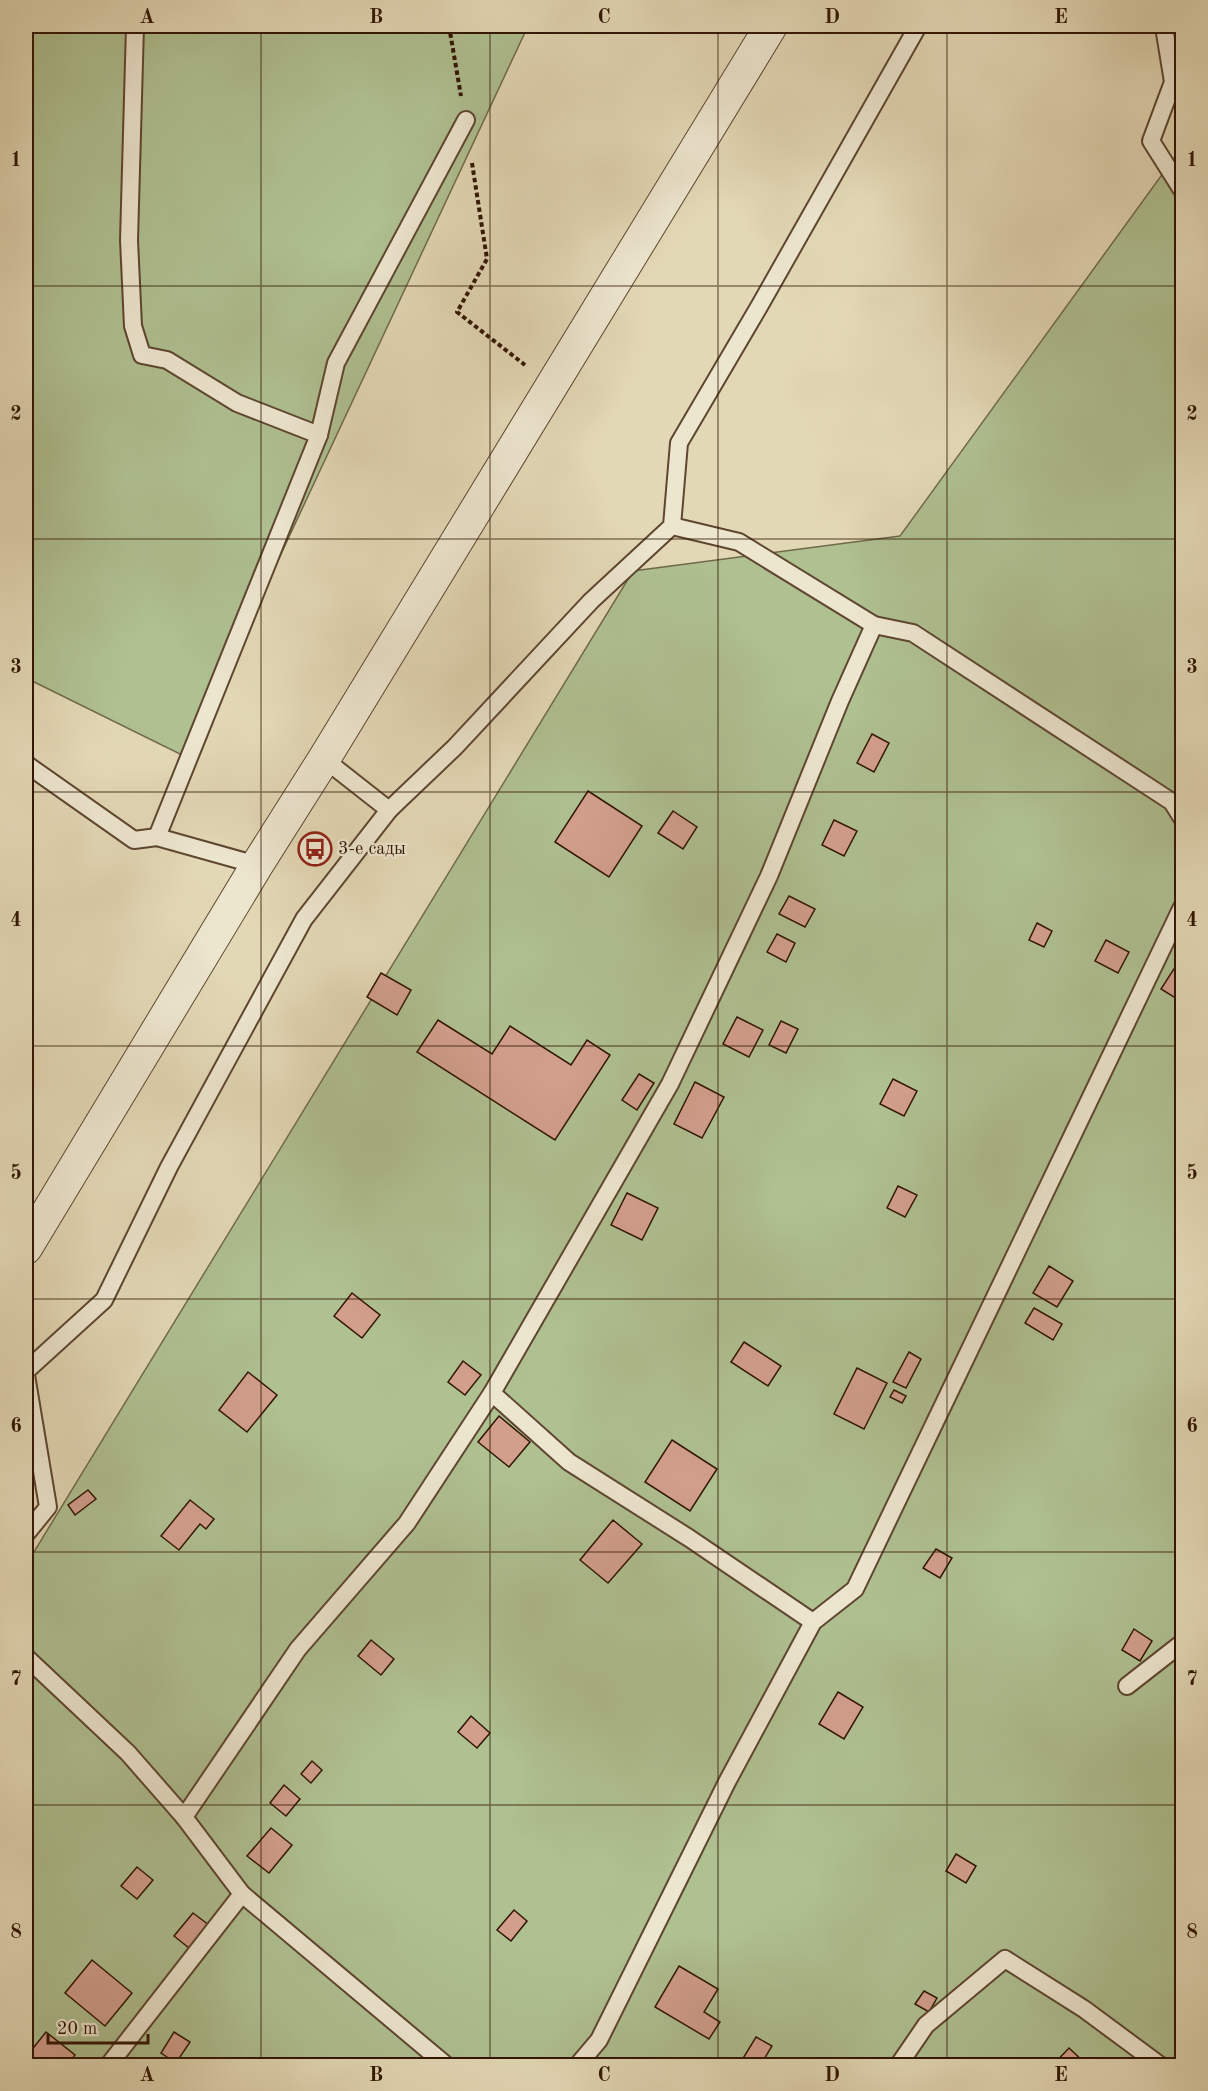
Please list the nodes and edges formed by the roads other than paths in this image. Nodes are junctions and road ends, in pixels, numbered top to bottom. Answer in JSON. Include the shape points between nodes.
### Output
{"nodes":[{"id":1,"x":135,"y":26,"type":"edge"},
{"id":2,"x":771,"y":26,"type":"edge"},
{"id":3,"x":918,"y":26,"type":"edge"},
{"id":4,"x":1166,"y":26,"type":"edge"},
{"id":5,"x":466,"y":120,"type":"road end"},
{"id":6,"x":1182,"y":190,"type":"edge"},
{"id":7,"x":319,"y":435,"type":"junction"},
{"id":8,"x":672,"y":526,"type":"junction"},
{"id":9,"x":874,"y":625,"type":"junction"},
{"id":10,"x":324,"y":759,"type":"junction"},
{"id":11,"x":26,"y":764,"type":"edge"},
{"id":12,"x":389,"y":810,"type":"junction"},
{"id":13,"x":1182,"y":818,"type":"edge"},
{"id":14,"x":157,"y":837,"type":"junction"},
{"id":15,"x":257,"y":865,"type":"junction"},
{"id":16,"x":1182,"y":907,"type":"edge"},
{"id":17,"x":26,"y":1248,"type":"edge"},
{"id":18,"x":26,"y":1373,"type":"edge"},
{"id":19,"x":492,"y":1393,"type":"junction"},
{"id":20,"x":26,"y":1534,"type":"edge"},
{"id":21,"x":813,"y":1622,"type":"junction"},
{"id":22,"x":1182,"y":1643,"type":"edge"},
{"id":23,"x":26,"y":1657,"type":"edge"},
{"id":24,"x":1127,"y":1686,"type":"dead end"},
{"id":25,"x":184,"y":1817,"type":"junction"},
{"id":26,"x":242,"y":1894,"type":"junction"},
{"id":27,"x":108,"y":2066,"type":"edge"},
{"id":28,"x":447,"y":2066,"type":"edge"},
{"id":29,"x":577,"y":2066,"type":"edge"},
{"id":30,"x":898,"y":2066,"type":"edge"},
{"id":31,"x":1161,"y":2066,"type":"edge"}],
"edges":[{"from":1,"to":7,"type":"lane","via":[[129,240],[133,326],[142,356],[167,360],[237,403]]},
{"from":2,"to":10,"type":"street"},
{"from":3,"to":8,"type":"lane","via":[[679,443]]},
{"from":4,"to":6,"type":"lane","via":[[1173,82],[1151,141]]},
{"from":5,"to":7,"type":"lane","via":[[336,363]]},
{"from":7,"to":14,"type":"lane"},
{"from":8,"to":9,"type":"lane","via":[[740,542]]},
{"from":8,"to":12,"type":"lane","via":[[591,601],[455,747]]},
{"from":9,"to":13,"type":"lane","via":[[913,633],[1172,802]]},
{"from":9,"to":19,"type":"lane","via":[[770,876],[670,1084]]},
{"from":10,"to":12,"type":"lane"},
{"from":10,"to":15,"type":"street"},
{"from":11,"to":14,"type":"lane","via":[[134,840]]},
{"from":12,"to":18,"type":"lane","via":[[304,919],[169,1167],[104,1299]]},
{"from":14,"to":15,"type":"lane"},
{"from":15,"to":17,"type":"street"},
{"from":16,"to":21,"type":"lane","via":[[855,1589]]},
{"from":18,"to":20,"type":"lane","via":[[48,1507]]},
{"from":19,"to":21,"type":"lane","via":[[569,1462]]},
{"from":19,"to":25,"type":"lane","via":[[407,1523],[298,1649]]},
{"from":21,"to":29,"type":"lane","via":[[727,1782],[599,2040]]},
{"from":22,"to":24,"type":"lane"},
{"from":23,"to":25,"type":"lane","via":[[128,1752]]},
{"from":25,"to":26,"type":"lane"},
{"from":26,"to":27,"type":"lane"},
{"from":26,"to":28,"type":"lane"},
{"from":30,"to":31,"type":"lane","via":[[926,2025],[1005,1959],[1084,2009]]}]}
